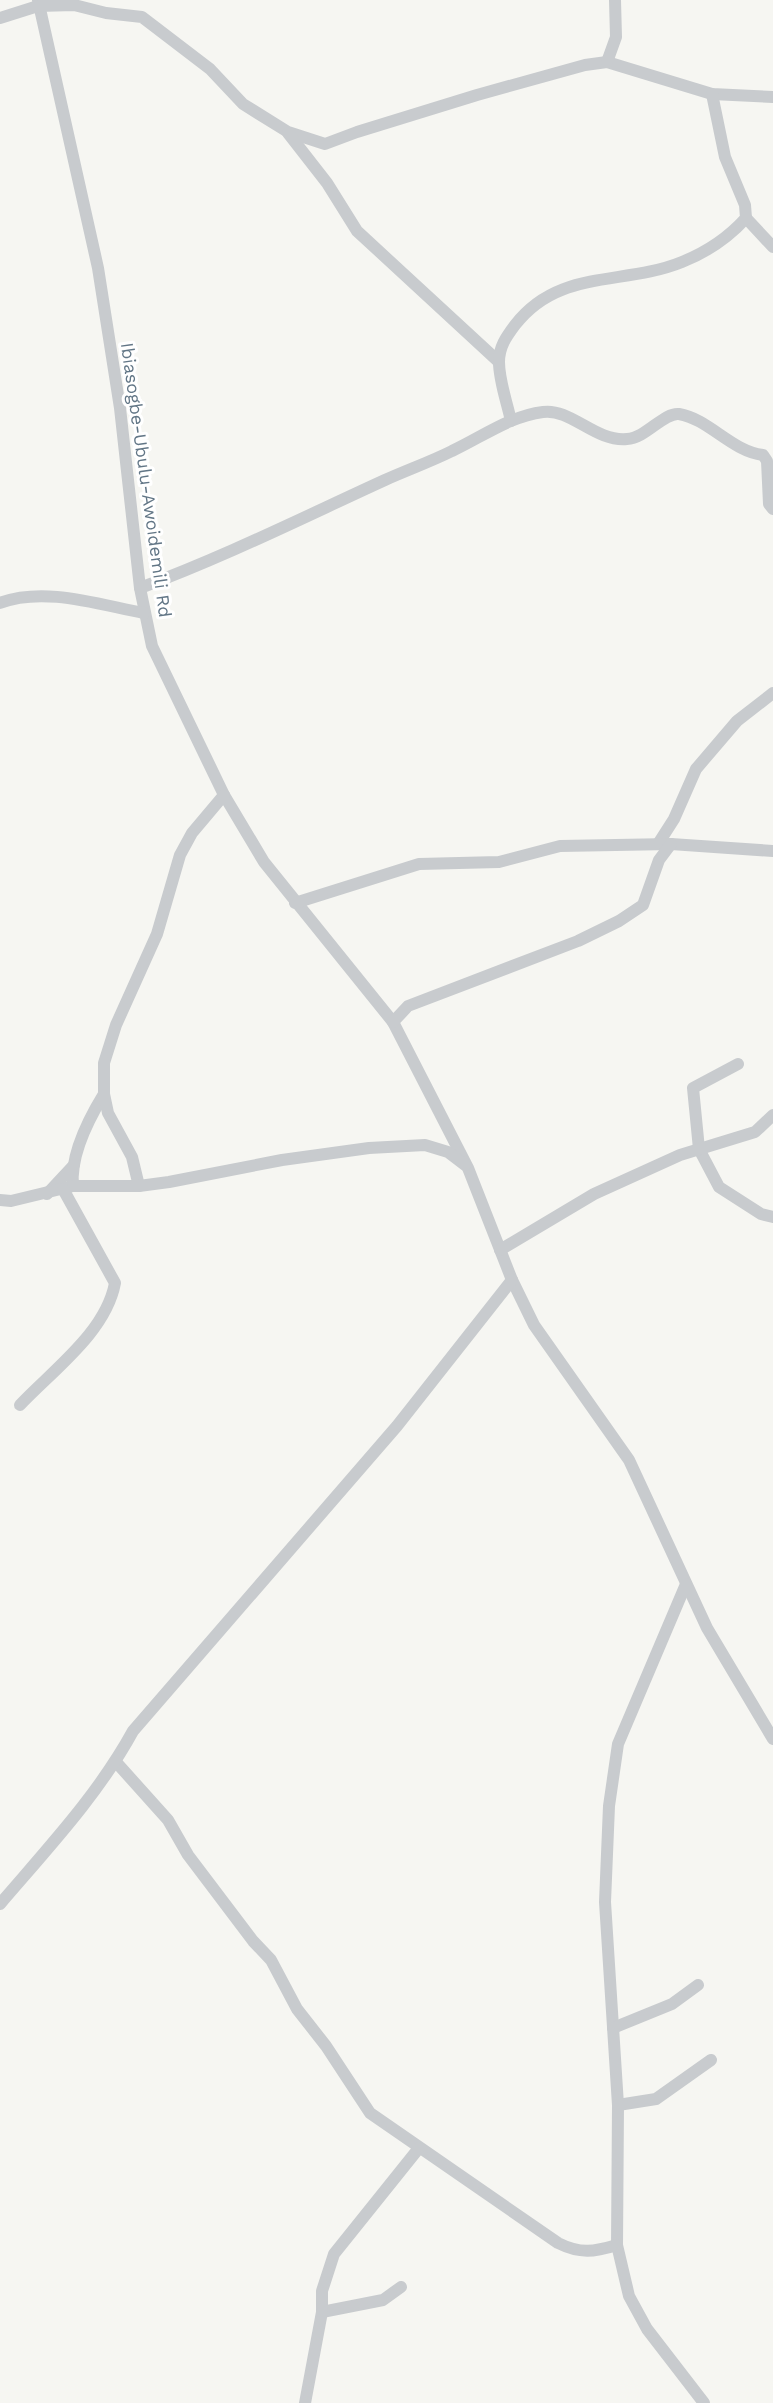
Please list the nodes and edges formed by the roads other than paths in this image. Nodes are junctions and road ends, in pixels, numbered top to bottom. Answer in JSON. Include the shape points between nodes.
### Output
{"nodes":[{"id":1,"x":615,"y":0,"type":"edge"},
{"id":2,"x":38,"y":3,"type":"edge"},
{"id":3,"x":0,"y":18,"type":"edge"},
{"id":4,"x":607,"y":62,"type":"junction"},
{"id":5,"x":712,"y":94,"type":"junction"},
{"id":6,"x":773,"y":97,"type":"edge"},
{"id":7,"x":288,"y":132,"type":"junction"},
{"id":8,"x":316,"y":143,"type":"junction"},
{"id":9,"x":305,"y":154,"type":"junction"},
{"id":10,"x":746,"y":218,"type":"junction"},
{"id":11,"x":773,"y":247,"type":"edge"},
{"id":12,"x":499,"y":362,"type":"junction"},
{"id":13,"x":511,"y":421,"type":"junction"},
{"id":14,"x":773,"y":509,"type":"edge"},
{"id":15,"x":140,"y":588,"type":"junction"},
{"id":16,"x":0,"y":603,"type":"edge"},
{"id":17,"x":144,"y":612,"type":"junction"},
{"id":18,"x":773,"y":693,"type":"edge"},
{"id":19,"x":224,"y":795,"type":"junction"},
{"id":20,"x":664,"y":844,"type":"junction"},
{"id":21,"x":773,"y":851,"type":"edge"},
{"id":22,"x":295,"y":903,"type":"junction"},
{"id":23,"x":393,"y":1022,"type":"junction"},
{"id":24,"x":738,"y":1064,"type":"dead end"},
{"id":25,"x":104,"y":1094,"type":"junction"},
{"id":26,"x":773,"y":1116,"type":"edge"},
{"id":27,"x":773,"y":1128,"type":"edge"},
{"id":28,"x":755,"y":1132,"type":"junction"},
{"id":29,"x":451,"y":1134,"type":"junction"},
{"id":30,"x":431,"y":1147,"type":"junction"},
{"id":31,"x":699,"y":1149,"type":"junction"},
{"id":32,"x":74,"y":1165,"type":"junction"},
{"id":33,"x":468,"y":1167,"type":"junction"},
{"id":34,"x":139,"y":1186,"type":"junction"},
{"id":35,"x":68,"y":1188,"type":"junction"},
{"id":36,"x":47,"y":1194,"type":"junction"},
{"id":37,"x":4,"y":1203,"type":"edge"},
{"id":38,"x":773,"y":1217,"type":"edge"},
{"id":39,"x":500,"y":1250,"type":"junction"},
{"id":40,"x":512,"y":1280,"type":"junction"},
{"id":41,"x":21,"y":1405,"type":"dead end"},
{"id":42,"x":686,"y":1584,"type":"junction"},
{"id":43,"x":773,"y":1739,"type":"edge"},
{"id":44,"x":116,"y":1762,"type":"junction"},
{"id":45,"x":0,"y":1904,"type":"edge"},
{"id":46,"x":698,"y":1985,"type":"dead end"},
{"id":47,"x":613,"y":2028,"type":"junction"},
{"id":48,"x":711,"y":2060,"type":"dead end"},
{"id":49,"x":618,"y":2105,"type":"junction"},
{"id":50,"x":419,"y":2148,"type":"junction"},
{"id":51,"x":617,"y":2245,"type":"junction"},
{"id":52,"x":401,"y":2287,"type":"dead end"},
{"id":53,"x":322,"y":2312,"type":"junction"},
{"id":54,"x":305,"y":2403,"type":"edge"},
{"id":55,"x":704,"y":2403,"type":"edge"}],
"edges":[{"from":1,"to":4,"type":"street","via":[[616,37]]},
{"from":2,"to":3,"type":"street"},
{"from":2,"to":7,"type":"street","via":[[142,17],[210,69],[243,104]]},
{"from":2,"to":15,"type":"street","name":"Ibiasogbe-Ubulu-Awoidemili Rd","via":[[98,268],[120,408]]},
{"from":4,"to":5,"type":"street"},
{"from":4,"to":8,"type":"street","via":[[561,71],[325,144]]},
{"from":5,"to":6,"type":"street"},
{"from":5,"to":10,"type":"street","via":[[725,157],[745,205]]},
{"from":7,"to":8,"type":"street"},
{"from":7,"to":9,"type":"street"},
{"from":8,"to":9,"type":"street","via":[[309,145]]},
{"from":9,"to":12,"type":"street","via":[[357,231]]},
{"from":10,"to":11,"type":"street"},
{"from":10,"to":12,"type":"street","via":[[712,248],[681,263],[638,274],[594,279],[541,299],[502,340]]},
{"from":12,"to":13,"type":"street"},
{"from":13,"to":14,"type":"street","via":[[554,412],[601,436],[629,439],[646,433],[671,414],[681,414],[740,449],[764,455],[769,504]]},
{"from":13,"to":15,"type":"street","via":[[312,516]]},
{"from":15,"to":17,"type":"street","name":"Ibiasogbe-Ubulu-Awoidemili Rd"},
{"from":16,"to":17,"type":"street","via":[[12,598],[43,597]]},
{"from":17,"to":19,"type":"street","name":"Ibiasogbe-Ubulu-Awoidemili Rd","via":[[152,646]]},
{"from":18,"to":20,"type":"street","via":[[737,721],[696,769]]},
{"from":19,"to":22,"type":"street","name":"Ibiasogbe-Ubulu-Awoidemili Rd","via":[[264,862]]},
{"from":19,"to":25,"type":"street","via":[[192,833],[180,855],[157,934],[110,1044],[104,1063]]},
{"from":20,"to":21,"type":"street"},
{"from":20,"to":22,"type":"street","via":[[560,846],[498,862],[419,864]]},
{"from":20,"to":23,"type":"street","via":[[643,905],[619,921],[578,941],[408,1006]]},
{"from":22,"to":23,"type":"street","name":"Ibiasogbe-Ubulu-Awoidemili Rd"},
{"from":23,"to":29,"type":"street","name":"Ibiasogbe-Ubulu-Awoidemili Rd"},
{"from":24,"to":31,"type":"street","via":[[693,1088]]},
{"from":25,"to":32,"type":"street","via":[[92,1112]]},
{"from":25,"to":34,"type":"street","via":[[108,1113],[132,1157]]},
{"from":26,"to":28,"type":"street"},
{"from":27,"to":28,"type":"street"},
{"from":28,"to":31,"type":"street"},
{"from":29,"to":30,"type":"street"},
{"from":29,"to":33,"type":"street","name":"Ibiasogbe-Ubulu-Awoidemili Rd"},
{"from":30,"to":33,"type":"street","via":[[448,1152]]},
{"from":30,"to":34,"type":"street","via":[[354,1149]]},
{"from":31,"to":38,"type":"street","via":[[719,1187],[761,1214]]},
{"from":31,"to":39,"type":"street","via":[[594,1194]]},
{"from":32,"to":35,"type":"street"},
{"from":32,"to":36,"type":"street"},
{"from":33,"to":39,"type":"street","name":"Ibiasogbe-Ubulu-Awoidemili Rd"},
{"from":34,"to":35,"type":"street"},
{"from":35,"to":36,"type":"street"},
{"from":35,"to":41,"type":"street","via":[[115,1283],[112,1301],[83,1340]]},
{"from":36,"to":37,"type":"street"},
{"from":39,"to":40,"type":"street","name":"Ibiasogbe-Ubulu-Awoidemili Rd"},
{"from":40,"to":42,"type":"street","name":"Ibiasogbe-Ubulu-Awoidemili Rd","via":[[534,1324],[629,1460]]},
{"from":40,"to":44,"type":"street","via":[[397,1426],[133,1731]]},
{"from":42,"to":43,"type":"street","name":"Ibiasogbe-Ubulu-Awoidemili Rd","via":[[707,1628]]},
{"from":42,"to":47,"type":"street","via":[[618,1744],[609,1806],[605,1902]]},
{"from":44,"to":45,"type":"street"},
{"from":44,"to":50,"type":"street","via":[[168,1820],[188,1855],[270,1960],[297,2009],[370,2113]]},
{"from":46,"to":47,"type":"street","via":[[672,2004]]},
{"from":47,"to":49,"type":"street"},
{"from":48,"to":49,"type":"street","via":[[656,2099]]},
{"from":49,"to":51,"type":"street"},
{"from":50,"to":51,"type":"street","via":[[574,2251],[592,2252]]},
{"from":50,"to":53,"type":"street","via":[[334,2254],[322,2291]]},
{"from":51,"to":55,"type":"street","via":[[629,2296],[647,2329]]},
{"from":52,"to":53,"type":"street","via":[[383,2300]]},
{"from":53,"to":54,"type":"street"}]}
